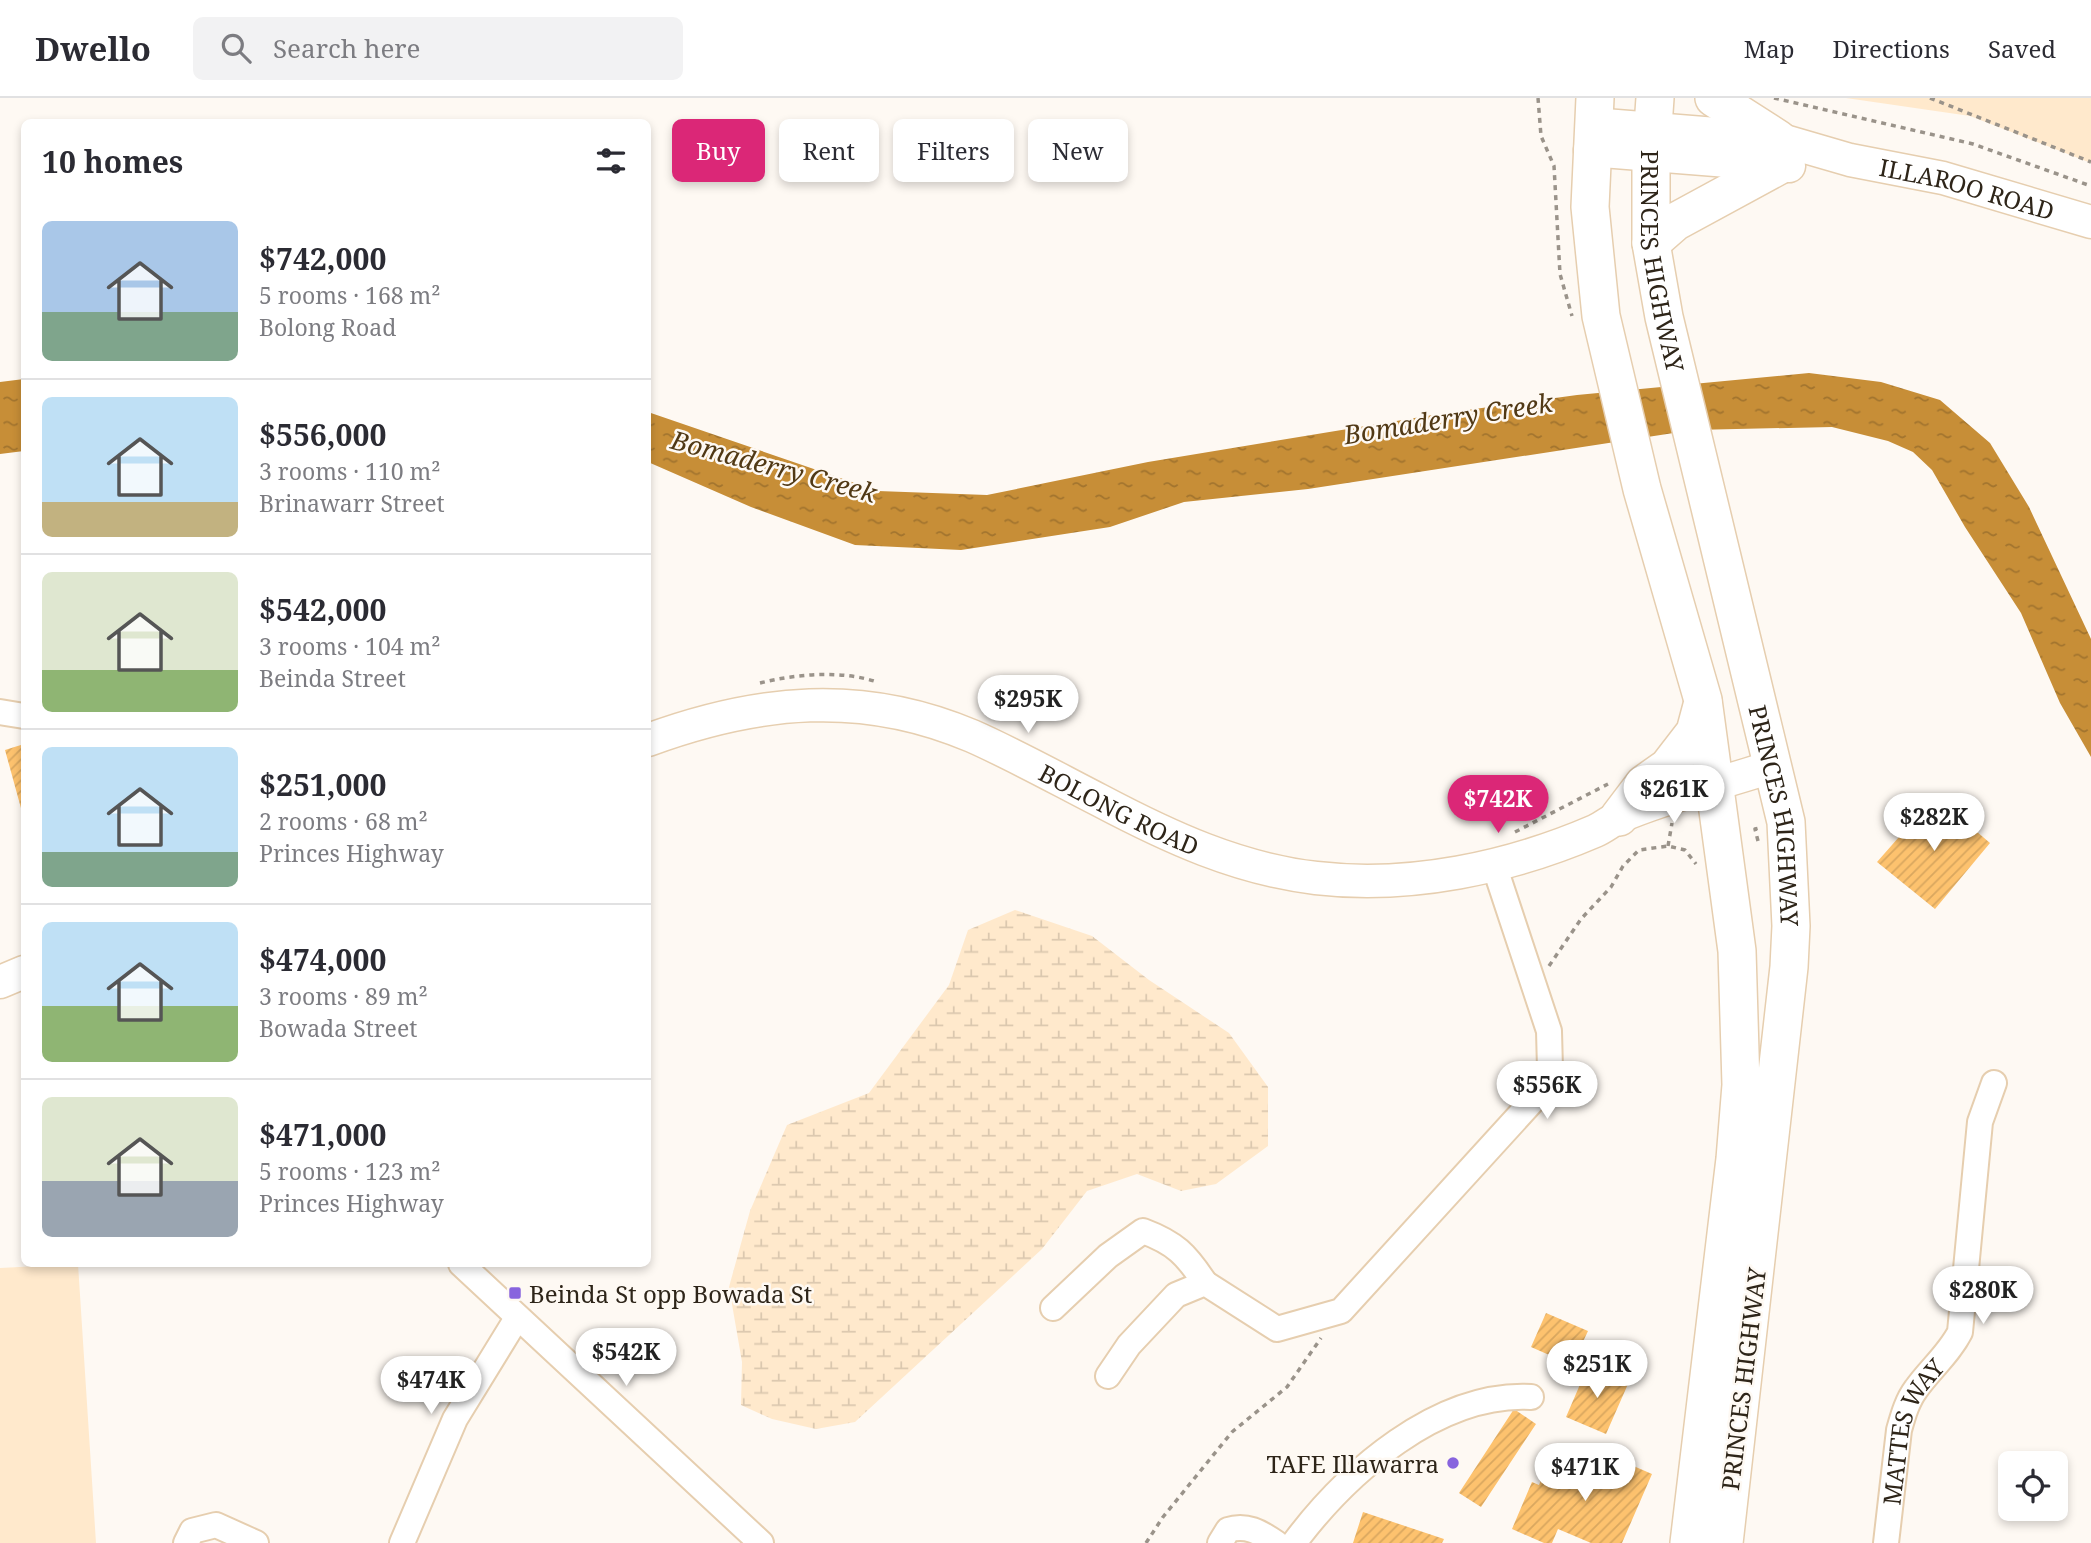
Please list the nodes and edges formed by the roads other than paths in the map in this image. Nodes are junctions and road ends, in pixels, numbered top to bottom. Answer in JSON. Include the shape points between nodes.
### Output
{"nodes":[{"id":1,"x":1714,"y":98,"type":"edge"},
{"id":2,"x":1592,"y":124,"type":"edge"},
{"id":3,"x":1653,"y":127,"type":"edge"},
{"id":4,"x":1779,"y":152,"type":"junction"},
{"id":5,"x":2088,"y":223,"type":"edge"},
{"id":6,"x":1651,"y":243,"type":"junction"},
{"id":7,"x":1703,"y":700,"type":"junction"},
{"id":8,"x":0,"y":712,"type":"edge"},
{"id":9,"x":21,"y":716,"type":"edge"},
{"id":10,"x":651,"y":739,"type":"edge"},
{"id":11,"x":1776,"y":777,"type":"junction"},
{"id":12,"x":1716,"y":795,"type":"junction"},
{"id":13,"x":1608,"y":824,"type":"junction"},
{"id":14,"x":1494,"y":865,"type":"junction"},
{"id":15,"x":21,"y":973,"type":"edge"},
{"id":16,"x":0,"y":982,"type":"edge"},
{"id":17,"x":1994,"y":1083,"type":"dead end"},
{"id":18,"x":464,"y":1267,"type":"edge"},
{"id":19,"x":1205,"y":1283,"type":"junction"},
{"id":20,"x":1053,"y":1308,"type":"dead end"},
{"id":21,"x":517,"y":1318,"type":"junction"},
{"id":22,"x":1108,"y":1376,"type":"dead end"},
{"id":23,"x":1531,"y":1397,"type":"dead end"},
{"id":24,"x":186,"y":1543,"type":"edge"},
{"id":25,"x":256,"y":1543,"type":"edge"},
{"id":26,"x":402,"y":1543,"type":"edge"},
{"id":27,"x":761,"y":1543,"type":"edge"},
{"id":28,"x":1220,"y":1543,"type":"edge"},
{"id":29,"x":1276,"y":1543,"type":"edge"},
{"id":30,"x":1294,"y":1543,"type":"edge"},
{"id":31,"x":1689,"y":1543,"type":"edge"},
{"id":32,"x":1724,"y":1543,"type":"edge"},
{"id":33,"x":1886,"y":1543,"type":"edge"}],
"edges":[{"from":1,"to":4,"type":"highway"},
{"from":2,"to":3,"type":"main road","name":"ILLAROO ROAD"},
{"from":2,"to":7,"type":"highway","name":"PRINCES HIGHWAY","via":[[1590,207],[1601,316],[1642,489]]},
{"from":3,"to":4,"type":"main road","name":"ILLAROO ROAD"},
{"from":3,"to":6,"type":"highway","name":"PRINCES HIGHWAY"},
{"from":4,"to":5,"type":"main road","name":"ILLAROO ROAD","via":[[1943,178]]},
{"from":4,"to":6,"type":"highway"},
{"from":6,"to":11,"type":"highway","name":"PRINCES HIGHWAY","via":[[1674,357]]},
{"from":7,"to":12,"type":"highway","name":"PRINCES HIGHWAY"},
{"from":7,"to":13,"type":"highway","via":[[1695,732],[1668,767],[1644,784]]},
{"from":8,"to":9,"type":"street"},
{"from":10,"to":14,"type":"main road","name":"BOLONG ROAD","via":[[748,710],[802,704],[868,707],[921,718],[971,736],[1151,827],[1247,866],[1344,880],[1450,875]]},
{"from":11,"to":12,"type":"main road","name":"BOLONG ROAD"},
{"from":11,"to":32,"type":"highway","name":"PRINCES HIGHWAY","via":[[1786,822],[1789,967]]},
{"from":12,"to":13,"type":"main road","name":"BOLONG ROAD"},
{"from":12,"to":31,"type":"highway","name":"PRINCES HIGHWAY","via":[[1737,951],[1741,1085]]},
{"from":13,"to":14,"type":"main road","name":"BOLONG ROAD"},
{"from":14,"to":19,"type":"street","via":[[1549,1031],[1550,1069],[1537,1096],[1340,1311],[1277,1329]]},
{"from":15,"to":16,"type":"main road"},
{"from":17,"to":33,"type":"street","name":"MATTES WAY","via":[[1980,1122],[1960,1332],[1952,1348],[1914,1391],[1904,1412]]},
{"from":18,"to":21,"type":"street"},
{"from":19,"to":20,"type":"street","via":[[1191,1261],[1169,1241],[1143,1231],[1108,1256]]},
{"from":19,"to":22,"type":"street","via":[[1176,1295],[1129,1345]]},
{"from":21,"to":26,"type":"street","via":[[455,1419]]},
{"from":21,"to":27,"type":"street"},
{"from":23,"to":30,"type":"street","via":[[1503,1396],[1428,1422],[1384,1451]]},
{"from":24,"to":25,"type":"street","via":[[192,1531],[216,1525]]},
{"from":28,"to":29,"type":"street","via":[[1228,1530],[1241,1526]]}]}
